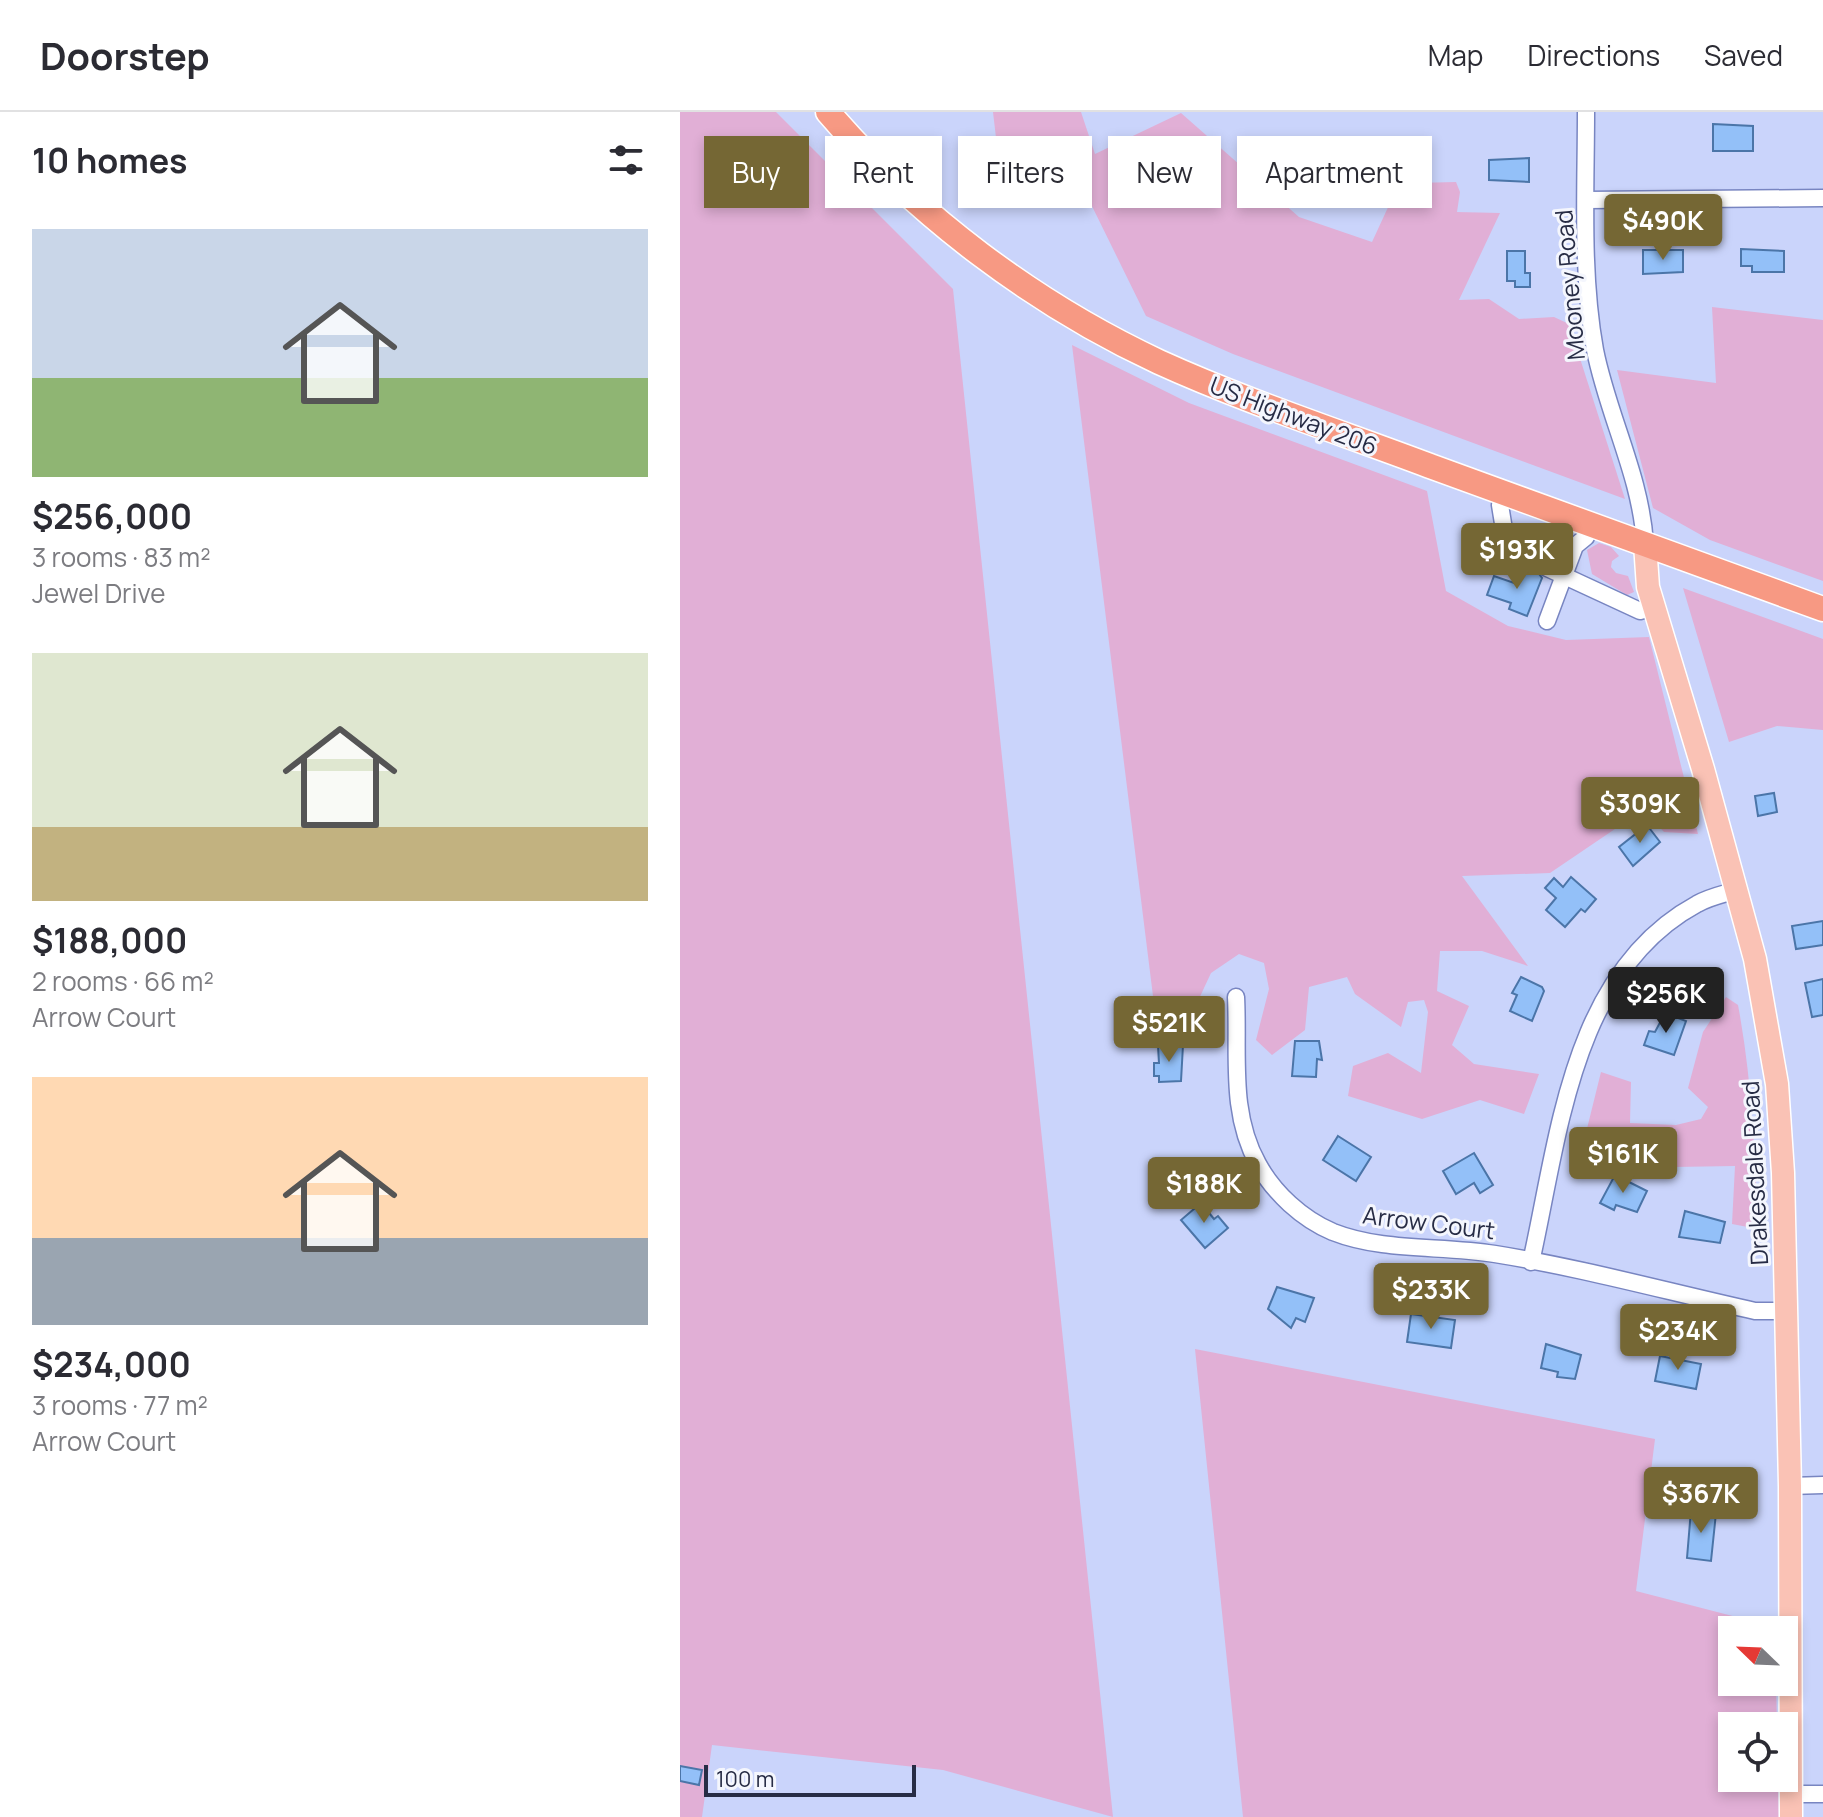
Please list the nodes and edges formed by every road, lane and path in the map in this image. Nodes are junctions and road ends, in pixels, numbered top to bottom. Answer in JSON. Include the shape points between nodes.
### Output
{"nodes":[{"id":1,"x":828,"y":112,"type":"edge"},
{"id":2,"x":1586,"y":112,"type":"edge"},
{"id":3,"x":1823,"y":198,"type":"edge"},
{"id":4,"x":1586,"y":200,"type":"junction"},
{"id":5,"x":1505,"y":493,"type":"junction"},
{"id":6,"x":1591,"y":524,"type":"junction"},
{"id":7,"x":1645,"y":544,"type":"junction"},
{"id":8,"x":1526,"y":560,"type":"dead end"},
{"id":9,"x":1545,"y":567,"type":"dead end"},
{"id":10,"x":1565,"y":574,"type":"junction"},
{"id":11,"x":1654,"y":607,"type":"junction"},
{"id":12,"x":1823,"y":609,"type":"edge"},
{"id":13,"x":1547,"y":621,"type":"dead end"},
{"id":14,"x":1737,"y":890,"type":"junction"},
{"id":15,"x":1236,"y":997,"type":"dead end"},
{"id":16,"x":1531,"y":1262,"type":"junction"},
{"id":17,"x":1786,"y":1311,"type":"junction"},
{"id":18,"x":1823,"y":1485,"type":"edge"},
{"id":19,"x":1790,"y":1486,"type":"junction"},
{"id":20,"x":1792,"y":1794,"type":"junction"},
{"id":21,"x":1823,"y":1794,"type":"edge"},
{"id":22,"x":1791,"y":1817,"type":"edge"}],
"edges":[{"from":1,"to":5,"type":"highway","name":"US Highway 206","via":[[884,171],[962,239],[1096,329],[1224,390]]},
{"from":2,"to":4,"type":"street","name":"Mooney Road"},
{"from":3,"to":4,"type":"street"},
{"from":4,"to":7,"type":"street","name":"Mooney Road","via":[[1595,349],[1640,500]]},
{"from":5,"to":6,"type":"highway","name":"US Highway 206"},
{"from":5,"to":8,"type":"street","via":[[1500,505],[1508,554]]},
{"from":6,"to":7,"type":"highway","name":"US Highway 206"},
{"from":6,"to":10,"type":"street","via":[[1575,546]]},
{"from":7,"to":11,"type":"main road","name":"Drakesdale Road","via":[[1646,580]]},
{"from":7,"to":12,"type":"highway","name":"US Highway 206"},
{"from":9,"to":10,"type":"street"},
{"from":10,"to":11,"type":"street","via":[[1640,611]]},
{"from":10,"to":13,"type":"street"},
{"from":11,"to":14,"type":"main road","name":"Drakesdale Road"},
{"from":14,"to":16,"type":"street","via":[[1697,903],[1656,934],[1595,1015],[1573,1071]]},
{"from":14,"to":17,"type":"main road","name":"Drakesdale Road","via":[[1775,1070]]},
{"from":15,"to":16,"type":"street","name":"Arrow Court","via":[[1242,1124],[1260,1169],[1286,1200],[1321,1226],[1365,1242],[1468,1250]]},
{"from":16,"to":17,"type":"street","name":"Arrow Court","via":[[1755,1311]]},
{"from":17,"to":19,"type":"main road","name":"Drakesdale Road"},
{"from":18,"to":19,"type":"street"},
{"from":19,"to":20,"type":"main road","name":"Drakesdale Road"},
{"from":20,"to":21,"type":"street"},
{"from":20,"to":22,"type":"main road","name":"Drakesdale Road"}]}
